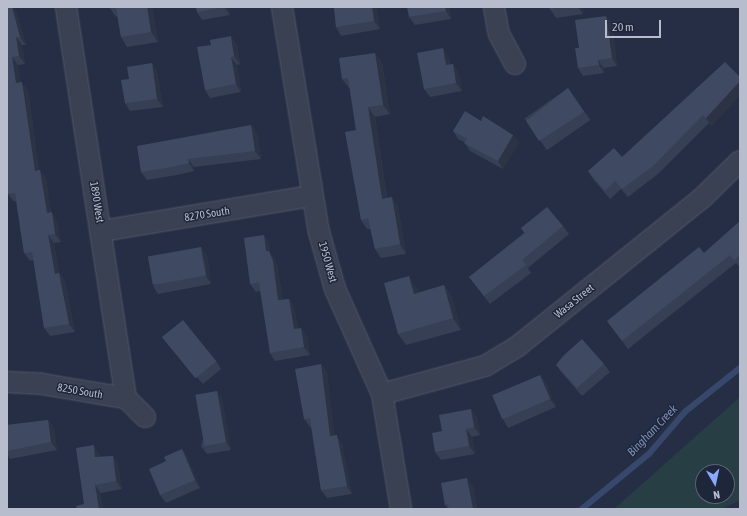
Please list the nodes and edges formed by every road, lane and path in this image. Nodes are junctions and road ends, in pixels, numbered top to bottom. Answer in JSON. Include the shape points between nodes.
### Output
{"nodes":[{"id":1,"x":66,"y":7,"type":"edge"},
{"id":2,"x":282,"y":7,"type":"edge"},
{"id":3,"x":494,"y":7,"type":"edge"},
{"id":4,"x":515,"y":64,"type":"dead end"},
{"id":5,"x":740,"y":161,"type":"edge"},
{"id":6,"x":312,"y":196,"type":"junction"},
{"id":7,"x":102,"y":231,"type":"junction"},
{"id":8,"x":7,"y":382,"type":"edge"},
{"id":9,"x":382,"y":394,"type":"junction"},
{"id":10,"x":126,"y":398,"type":"junction"},
{"id":11,"x":145,"y":417,"type":"dead end"},
{"id":12,"x":401,"y":509,"type":"edge"}],
"edges":[{"from":1,"to":7,"type":"street","name":"1890 West"},
{"from":2,"to":6,"type":"street","name":"1950 West"},
{"from":3,"to":4,"type":"street","via":[[499,34]]},
{"from":5,"to":9,"type":"street","name":"Wasa Street","via":[[701,199],[518,346],[485,366]]},
{"from":6,"to":7,"type":"street","name":"8270 South"},
{"from":6,"to":9,"type":"street","name":"1950 West","via":[[335,289]]},
{"from":7,"to":10,"type":"street","name":"1890 West"},
{"from":8,"to":10,"type":"street","name":"8250 South","via":[[42,384]]},
{"from":9,"to":12,"type":"street","name":"1950 West"},
{"from":10,"to":11,"type":"street"}]}
